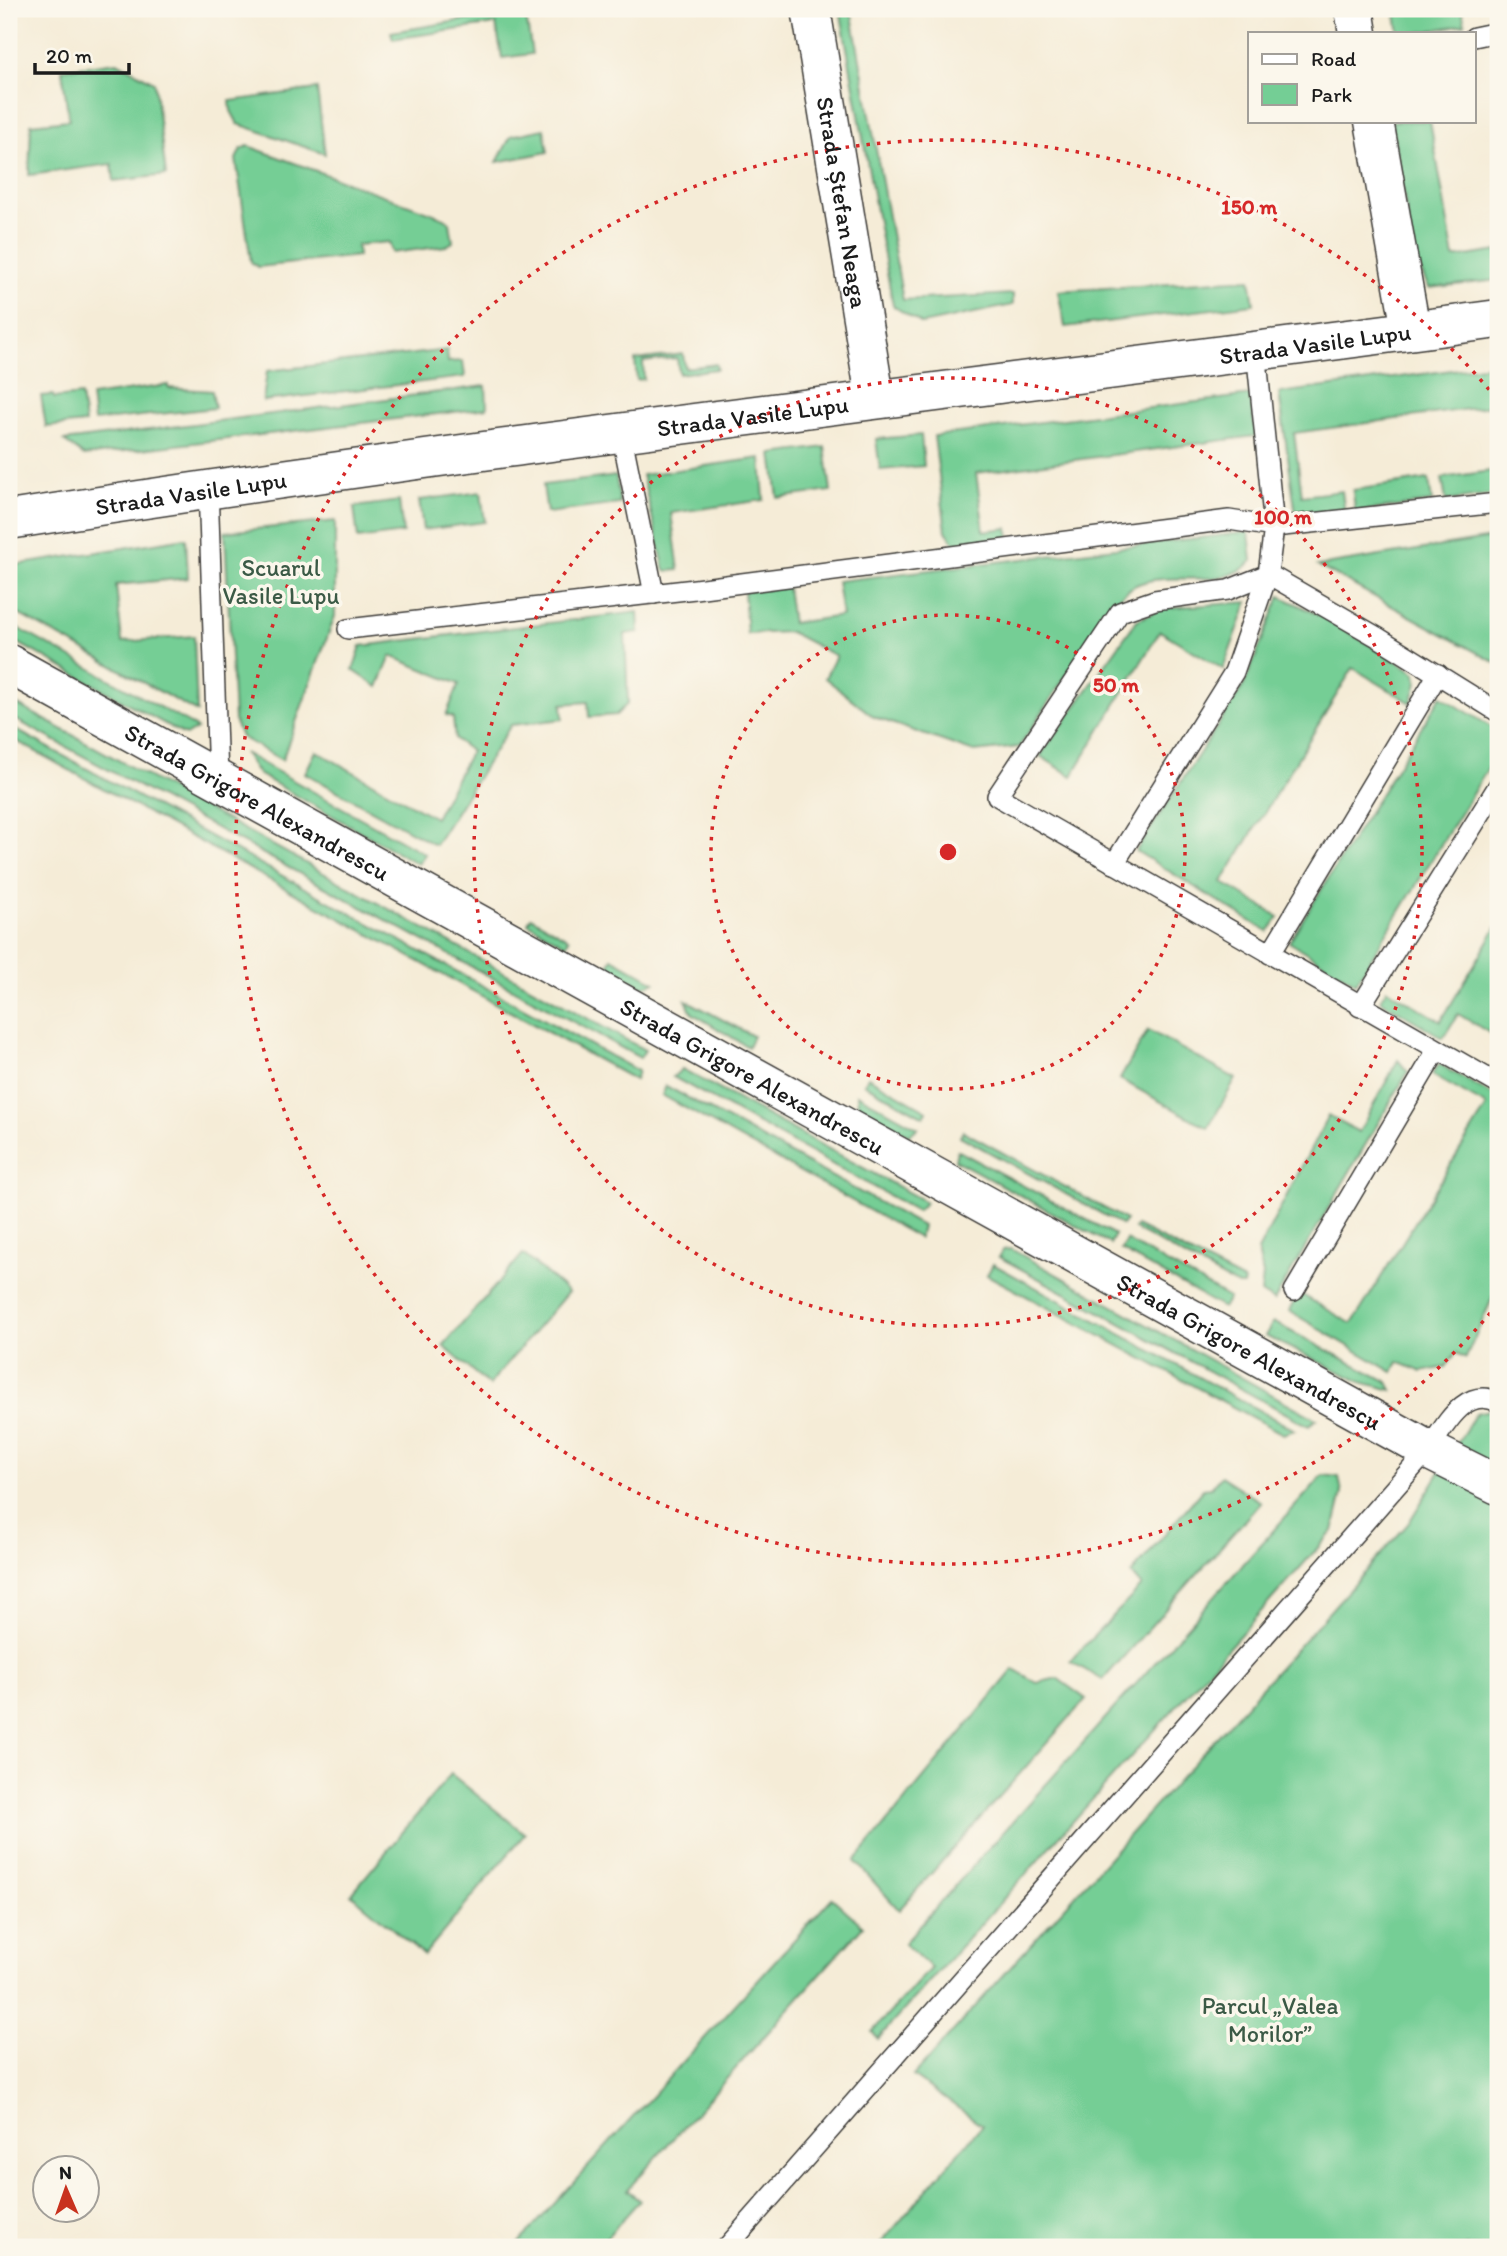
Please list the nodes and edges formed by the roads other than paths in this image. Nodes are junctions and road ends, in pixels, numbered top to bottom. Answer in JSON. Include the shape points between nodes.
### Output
{"nodes":[{"id":1,"x":811,"y":9,"type":"edge"},
{"id":2,"x":1354,"y":9,"type":"edge"},
{"id":3,"x":1359,"y":32,"type":"edge"},
{"id":4,"x":1498,"y":32,"type":"edge"},
{"id":5,"x":1476,"y":37,"type":"edge"},
{"id":6,"x":1374,"y":122,"type":"edge"},
{"id":7,"x":1498,"y":319,"type":"edge"},
{"id":8,"x":1411,"y":330,"type":"junction"},
{"id":9,"x":1256,"y":350,"type":"junction"},
{"id":10,"x":875,"y":397,"type":"junction"},
{"id":11,"x":621,"y":432,"type":"junction"},
{"id":12,"x":208,"y":487,"type":"junction"},
{"id":13,"x":1498,"y":503,"type":"edge"},
{"id":14,"x":9,"y":520,"type":"edge"},
{"id":15,"x":1274,"y":527,"type":"junction"},
{"id":16,"x":1268,"y":574,"type":"junction"},
{"id":17,"x":654,"y":594,"type":"junction"},
{"id":18,"x":348,"y":629,"type":"dead end"},
{"id":19,"x":9,"y":664,"type":"edge"},
{"id":20,"x":1438,"y":674,"type":"junction"},
{"id":21,"x":1498,"y":712,"type":"edge"},
{"id":22,"x":218,"y":778,"type":"junction"},
{"id":23,"x":1498,"y":786,"type":"edge"},
{"id":24,"x":1114,"y":864,"type":"junction"},
{"id":25,"x":1270,"y":954,"type":"junction"},
{"id":26,"x":1360,"y":1007,"type":"junction"},
{"id":27,"x":1437,"y":1050,"type":"junction"},
{"id":28,"x":1498,"y":1084,"type":"edge"},
{"id":29,"x":1294,"y":1291,"type":"dead end"},
{"id":30,"x":1498,"y":1402,"type":"edge"},
{"id":31,"x":1427,"y":1450,"type":"junction"},
{"id":32,"x":1498,"y":1485,"type":"edge"},
{"id":33,"x":727,"y":2247,"type":"edge"}],
"edges":[{"from":1,"to":10,"type":"street","name":"Strada Ștefan Neaga"},
{"from":2,"to":3,"type":"street"},
{"from":4,"to":5,"type":"lane"},
{"from":6,"to":8,"type":"street"},
{"from":7,"to":8,"type":"street","name":"Strada Vasile Lupu"},
{"from":8,"to":9,"type":"street","name":"Strada Vasile Lupu"},
{"from":9,"to":10,"type":"street","name":"Strada Vasile Lupu"},
{"from":9,"to":15,"type":"lane"},
{"from":10,"to":11,"type":"street","name":"Strada Vasile Lupu"},
{"from":11,"to":12,"type":"street","name":"Strada Vasile Lupu"},
{"from":11,"to":17,"type":"lane"},
{"from":12,"to":14,"type":"street","name":"Strada Vasile Lupu"},
{"from":12,"to":22,"type":"lane"},
{"from":13,"to":15,"type":"lane"},
{"from":15,"to":16,"type":"lane"},
{"from":15,"to":17,"type":"lane","via":[[1222,521]]},
{"from":16,"to":20,"type":"lane"},
{"from":16,"to":24,"type":"lane","via":[[1234,672]]},
{"from":16,"to":24,"type":"lane","via":[[1228,590],[1155,600],[1120,612],[997,796]]},
{"from":17,"to":18,"type":"lane"},
{"from":19,"to":22,"type":"street","name":"Strada Grigore Alexandrescu"},
{"from":20,"to":21,"type":"lane"},
{"from":20,"to":25,"type":"lane"},
{"from":22,"to":31,"type":"street","name":"Strada Grigore Alexandrescu"},
{"from":23,"to":26,"type":"lane"},
{"from":24,"to":25,"type":"lane"},
{"from":25,"to":26,"type":"lane"},
{"from":26,"to":27,"type":"lane"},
{"from":27,"to":28,"type":"lane"},
{"from":27,"to":29,"type":"lane"},
{"from":30,"to":31,"type":"lane","via":[[1485,1397],[1468,1400]]},
{"from":31,"to":32,"type":"street","name":"Strada Grigore Alexandrescu"},
{"from":31,"to":33,"type":"lane"}]}
